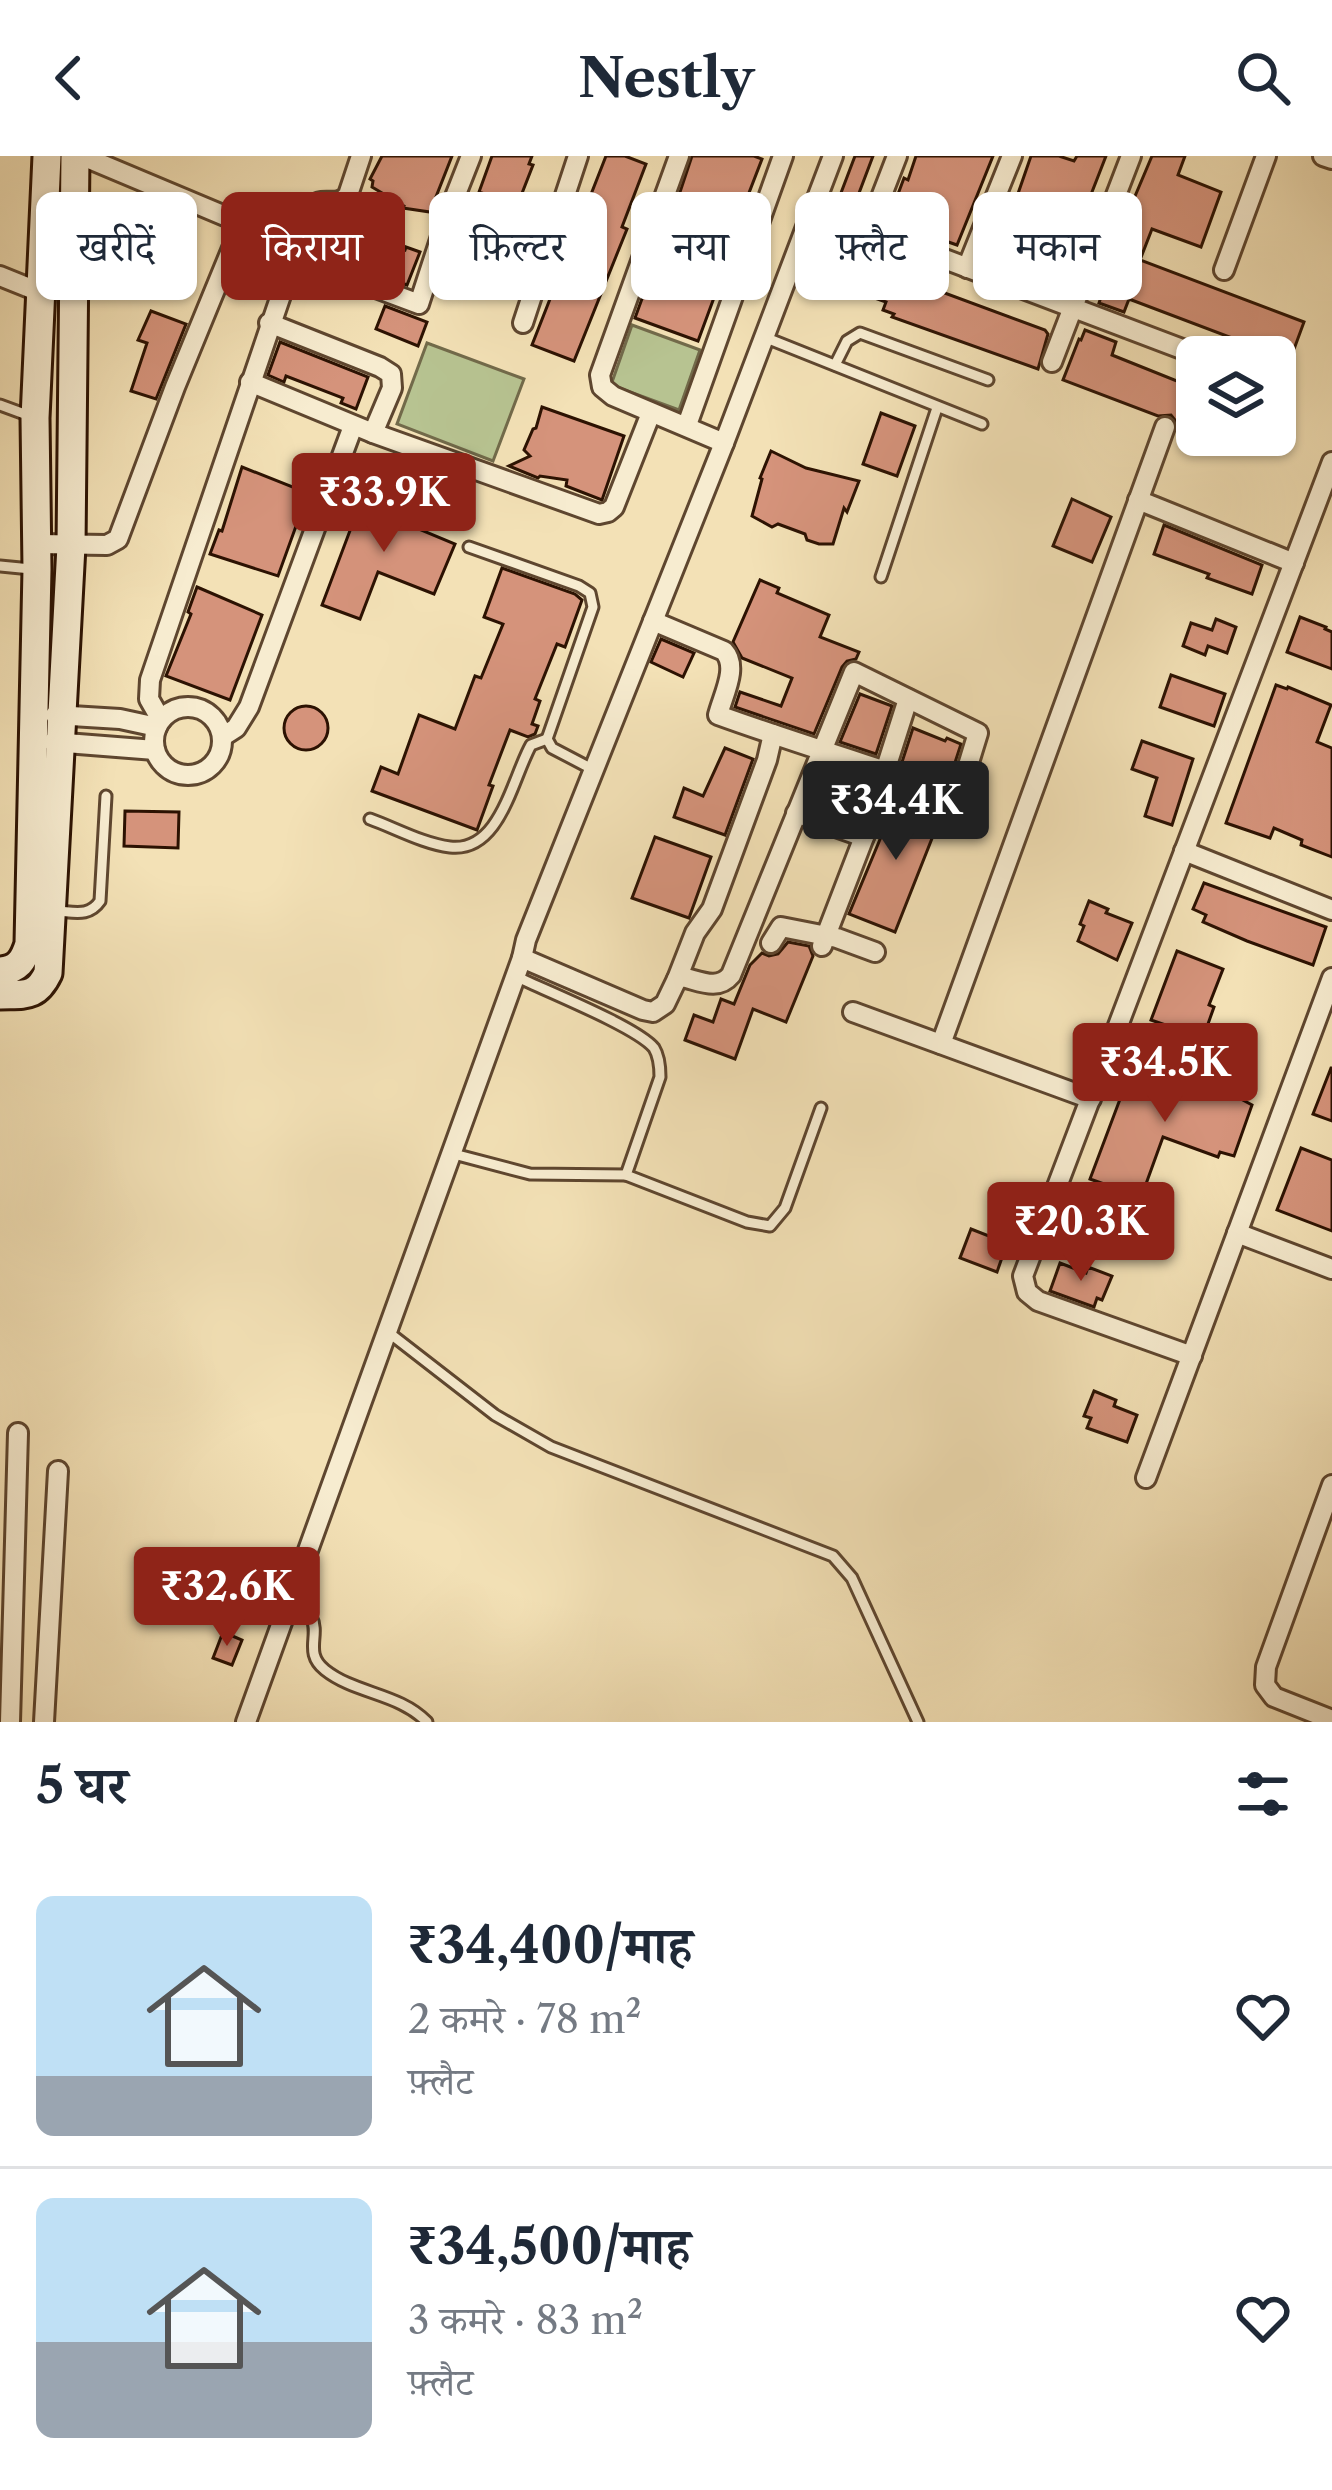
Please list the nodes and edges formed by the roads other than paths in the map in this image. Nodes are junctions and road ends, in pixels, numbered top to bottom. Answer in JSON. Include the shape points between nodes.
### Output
{"nodes":[{"id":1,"x":47,"y":156,"type":"edge"},
{"id":2,"x":78,"y":156,"type":"edge"},
{"id":3,"x":361,"y":156,"type":"edge"},
{"id":4,"x":471,"y":156,"type":"edge"},
{"id":5,"x":578,"y":156,"type":"edge"},
{"id":6,"x":680,"y":156,"type":"edge"},
{"id":7,"x":784,"y":156,"type":"edge"},
{"id":8,"x":832,"y":156,"type":"edge"},
{"id":9,"x":897,"y":156,"type":"edge"},
{"id":10,"x":1012,"y":156,"type":"edge"},
{"id":11,"x":1131,"y":156,"type":"edge"},
{"id":12,"x":1266,"y":156,"type":"edge"},
{"id":13,"x":1323,"y":156,"type":"edge"},
{"id":14,"x":1332,"y":159,"type":"edge"},
{"id":15,"x":46,"y":192,"type":"edge"},
{"id":16,"x":347,"y":192,"type":"edge"},
{"id":17,"x":883,"y":192,"type":"edge"},
{"id":18,"x":221,"y":215,"type":"edge"},
{"id":19,"x":949,"y":261,"type":"edge"},
{"id":20,"x":967,"y":268,"type":"junction"},
{"id":21,"x":1224,"y":270,"type":"dead end"},
{"id":22,"x":221,"y":275,"type":"edge"},
{"id":23,"x":0,"y":276,"type":"edge"},
{"id":24,"x":36,"y":291,"type":"edge"},
{"id":25,"x":405,"y":299,"type":"edge"},
{"id":26,"x":42,"y":300,"type":"edge"},
{"id":27,"x":277,"y":300,"type":"edge"},
{"id":28,"x":1073,"y":308,"type":"junction"},
{"id":29,"x":523,"y":322,"type":"dead end"},
{"id":30,"x":269,"y":323,"type":"junction"},
{"id":31,"x":763,"y":337,"type":"junction"},
{"id":32,"x":1176,"y":347,"type":"edge"},
{"id":33,"x":1052,"y":362,"type":"dead end"},
{"id":34,"x":835,"y":365,"type":"junction"},
{"id":35,"x":988,"y":380,"type":"dead end"},
{"id":36,"x":250,"y":382,"type":"junction"},
{"id":37,"x":0,"y":405,"type":"edge"},
{"id":38,"x":937,"y":408,"type":"junction"},
{"id":39,"x":651,"y":413,"type":"junction"},
{"id":40,"x":35,"y":418,"type":"junction"},
{"id":41,"x":982,"y":424,"type":"dead end"},
{"id":42,"x":687,"y":425,"type":"junction"},
{"id":43,"x":353,"y":426,"type":"junction"},
{"id":44,"x":1165,"y":427,"type":"dead end"},
{"id":45,"x":373,"y":433,"type":"junction"},
{"id":46,"x":724,"y":442,"type":"junction"},
{"id":47,"x":1332,"y":462,"type":"edge"},
{"id":48,"x":1138,"y":500,"type":"junction"},
{"id":49,"x":71,"y":546,"type":"junction"},
{"id":50,"x":469,"y":547,"type":"dead end"},
{"id":51,"x":38,"y":556,"type":"junction"},
{"id":52,"x":1294,"y":563,"type":"junction"},
{"id":53,"x":0,"y":566,"type":"edge"},
{"id":54,"x":881,"y":578,"type":"dead end"},
{"id":55,"x":653,"y":621,"type":"junction"},
{"id":56,"x":908,"y":699,"type":"junction"},
{"id":57,"x":159,"y":724,"type":"junction"},
{"id":58,"x":48,"y":728,"type":"junction"},
{"id":59,"x":773,"y":734,"type":"junction"},
{"id":60,"x":222,"y":737,"type":"junction"},
{"id":61,"x":547,"y":739,"type":"junction"},
{"id":62,"x":822,"y":749,"type":"junction"},
{"id":63,"x":155,"y":750,"type":"junction"},
{"id":64,"x":594,"y":770,"type":"junction"},
{"id":65,"x":886,"y":771,"type":"junction"},
{"id":66,"x":106,"y":796,"type":"dead end"},
{"id":67,"x":796,"y":813,"type":"junction"},
{"id":68,"x":370,"y":819,"type":"dead end"},
{"id":69,"x":864,"y":837,"type":"junction"},
{"id":70,"x":1184,"y":851,"type":"junction"},
{"id":71,"x":52,"y":910,"type":"junction"},
{"id":72,"x":1332,"y":910,"type":"edge"},
{"id":73,"x":824,"y":942,"type":"junction"},
{"id":74,"x":771,"y":943,"type":"dead end"},
{"id":75,"x":875,"y":952,"type":"dead end"},
{"id":76,"x":12,"y":966,"type":"edge"},
{"id":77,"x":519,"y":967,"type":"junction"},
{"id":78,"x":1332,"y":978,"type":"edge"},
{"id":79,"x":676,"y":979,"type":"junction"},
{"id":80,"x":33,"y":993,"type":"junction"},
{"id":81,"x":0,"y":995,"type":"edge"},
{"id":82,"x":1327,"y":1006,"type":"edge"},
{"id":83,"x":853,"y":1012,"type":"dead end"},
{"id":84,"x":941,"y":1044,"type":"junction"},
{"id":85,"x":1090,"y":1099,"type":"junction"},
{"id":86,"x":821,"y":1108,"type":"dead end"},
{"id":87,"x":450,"y":1153,"type":"junction"},
{"id":88,"x":626,"y":1175,"type":"junction"},
{"id":89,"x":1237,"y":1233,"type":"junction"},
{"id":90,"x":1332,"y":1269,"type":"edge"},
{"id":91,"x":386,"y":1330,"type":"junction"},
{"id":92,"x":1192,"y":1356,"type":"junction"},
{"id":93,"x":18,"y":1433,"type":"dead end"},
{"id":94,"x":58,"y":1471,"type":"dead end"},
{"id":95,"x":1146,"y":1478,"type":"dead end"},
{"id":96,"x":1331,"y":1492,"type":"edge"},
{"id":97,"x":291,"y":1595,"type":"junction"},
{"id":98,"x":1332,"y":1720,"type":"edge"},
{"id":99,"x":10,"y":1722,"type":"edge"},
{"id":100,"x":44,"y":1722,"type":"edge"},
{"id":101,"x":246,"y":1722,"type":"edge"},
{"id":102,"x":427,"y":1722,"type":"edge"},
{"id":103,"x":918,"y":1722,"type":"edge"}],
"edges":[{"from":1,"to":15,"type":"street"},
{"from":2,"to":18,"type":"street"},
{"from":2,"to":49,"type":"street"},
{"from":3,"to":16,"type":"street"},
{"from":4,"to":25,"type":"street","via":[[419,304]]},
{"from":5,"to":29,"type":"street"},
{"from":6,"to":39,"type":"street","via":[[600,375],[613,396]]},
{"from":7,"to":42,"type":"street"},
{"from":8,"to":31,"type":"street"},
{"from":9,"to":17,"type":"street"},
{"from":10,"to":20,"type":"street"},
{"from":11,"to":28,"type":"street"},
{"from":12,"to":21,"type":"street"},
{"from":13,"to":14,"type":"street"},
{"from":19,"to":20,"type":"street"},
{"from":20,"to":28,"type":"street"},
{"from":22,"to":49,"type":"street","via":[[118,539]]},
{"from":23,"to":24,"type":"street"},
{"from":26,"to":40,"type":"street"},
{"from":27,"to":30,"type":"street"},
{"from":28,"to":32,"type":"street"},
{"from":28,"to":33,"type":"street"},
{"from":30,"to":36,"type":"street"},
{"from":30,"to":45,"type":"street","via":[[391,374]]},
{"from":31,"to":34,"type":"lane"},
{"from":31,"to":46,"type":"street"},
{"from":34,"to":35,"type":"lane","via":[[860,333]]},
{"from":34,"to":38,"type":"lane"},
{"from":36,"to":43,"type":"street"},
{"from":36,"to":57,"type":"street","via":[[150,680]]},
{"from":37,"to":40,"type":"lane"},
{"from":38,"to":41,"type":"lane"},
{"from":38,"to":54,"type":"lane"},
{"from":39,"to":42,"type":"street"},
{"from":39,"to":45,"type":"street","via":[[614,507],[599,514]]},
{"from":40,"to":51,"type":"street"},
{"from":42,"to":46,"type":"street"},
{"from":43,"to":45,"type":"street"},
{"from":43,"to":60,"type":"street","via":[[249,707]]},
{"from":44,"to":48,"type":"street"},
{"from":46,"to":55,"type":"street"},
{"from":47,"to":52,"type":"street"},
{"from":48,"to":52,"type":"street"},
{"from":48,"to":84,"type":"street"},
{"from":49,"to":51,"type":"street"},
{"from":49,"to":58,"type":"street"},
{"from":50,"to":61,"type":"lane","via":[[590,593]]},
{"from":51,"to":53,"type":"lane"},
{"from":51,"to":58,"type":"street"},
{"from":52,"to":70,"type":"street"},
{"from":55,"to":59,"type":"street","via":[[724,650],[731,670],[718,715]]},
{"from":55,"to":64,"type":"street"},
{"from":56,"to":62,"type":"street","via":[[854,672]]},
{"from":56,"to":65,"type":"street"},
{"from":56,"to":65,"type":"street","via":[[978,733],[972,754],[959,796]]},
{"from":57,"to":58,"type":"street","via":[[120,719]]},
{"from":57,"to":60,"type":"street","via":[[175,710],[197,708]]},
{"from":57,"to":63,"type":"street"},
{"from":58,"to":63,"type":"street"},
{"from":58,"to":71,"type":"street"},
{"from":58,"to":76,"type":"street","via":[[29,944]]},
{"from":59,"to":62,"type":"street"},
{"from":59,"to":79,"type":"street","via":[[712,909]]},
{"from":60,"to":63,"type":"street","via":[[214,763],[196,774],[173,772]]},
{"from":61,"to":64,"type":"lane"},
{"from":61,"to":68,"type":"lane","via":[[531,745],[494,828],[469,848],[447,848]]},
{"from":62,"to":65,"type":"street"},
{"from":62,"to":67,"type":"street"},
{"from":64,"to":77,"type":"street"},
{"from":65,"to":69,"type":"street"},
{"from":66,"to":71,"type":"lane","via":[[100,901],[86,913]]},
{"from":67,"to":69,"type":"street"},
{"from":67,"to":79,"type":"street","via":[[729,979],[718,986]]},
{"from":69,"to":73,"type":"street"},
{"from":70,"to":72,"type":"street"},
{"from":70,"to":85,"type":"street"},
{"from":71,"to":80,"type":"street","via":[[48,973]]},
{"from":73,"to":74,"type":"street","via":[[781,927]]},
{"from":73,"to":75,"type":"street","via":[[837,938]]},
{"from":76,"to":80,"type":"street"},
{"from":77,"to":79,"type":"street","via":[[652,1012]]},
{"from":77,"to":87,"type":"street"},
{"from":77,"to":88,"type":"lane","via":[[654,1049],[660,1076]]},
{"from":78,"to":82,"type":"street"},
{"from":80,"to":81,"type":"street"},
{"from":82,"to":89,"type":"street"},
{"from":83,"to":84,"type":"street"},
{"from":84,"to":85,"type":"street"},
{"from":85,"to":92,"type":"street","via":[[1023,1276],[1027,1292]]},
{"from":86,"to":88,"type":"lane","via":[[785,1208],[770,1226]]},
{"from":87,"to":88,"type":"lane","via":[[530,1174]]},
{"from":87,"to":91,"type":"street"},
{"from":89,"to":90,"type":"street"},
{"from":89,"to":92,"type":"street"},
{"from":91,"to":97,"type":"street"},
{"from":91,"to":103,"type":"lane","via":[[495,1415],[551,1447],[833,1556],[852,1578]]},
{"from":92,"to":95,"type":"street"},
{"from":93,"to":99,"type":"street"},
{"from":94,"to":100,"type":"street"},
{"from":96,"to":98,"type":"street","via":[[1265,1685]]},
{"from":97,"to":101,"type":"street"},
{"from":97,"to":102,"type":"lane","via":[[310,1616],[321,1667],[404,1703]]}]}
